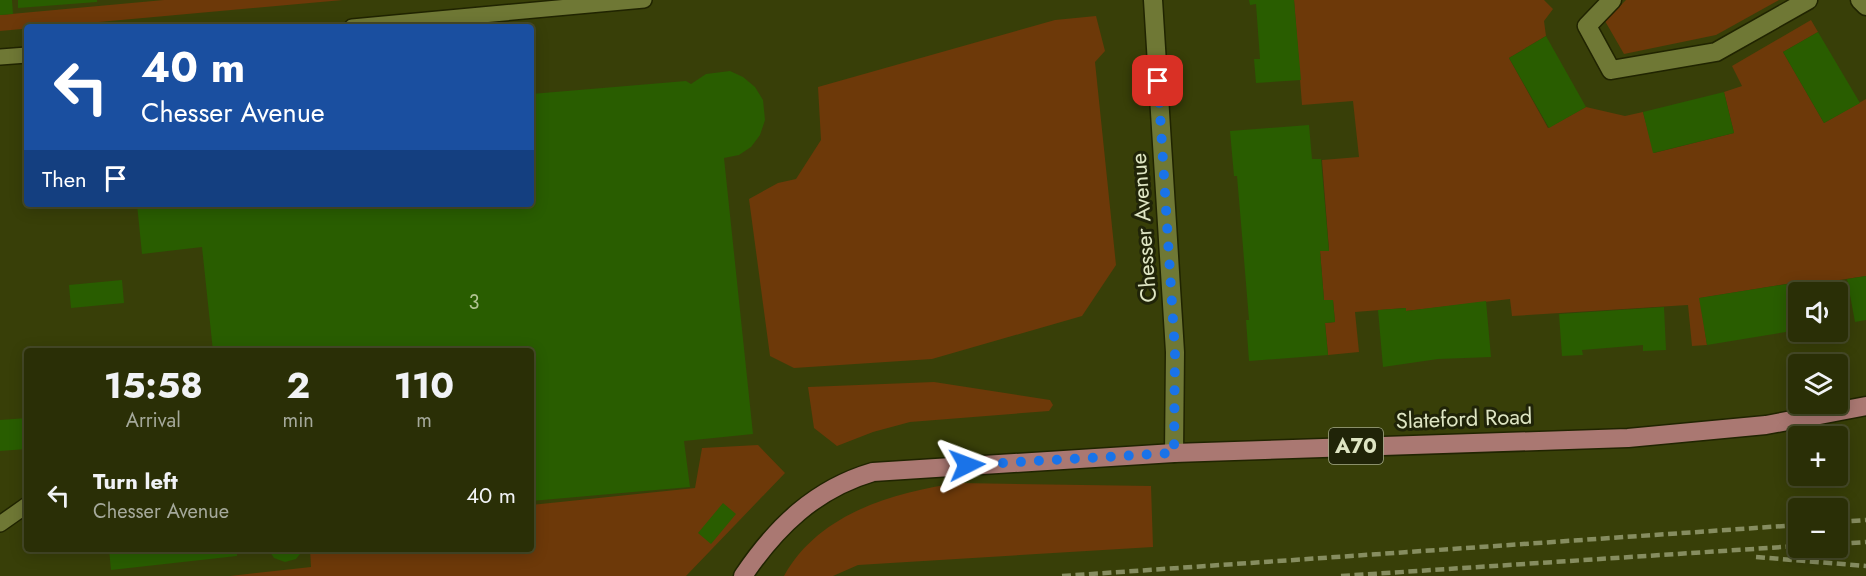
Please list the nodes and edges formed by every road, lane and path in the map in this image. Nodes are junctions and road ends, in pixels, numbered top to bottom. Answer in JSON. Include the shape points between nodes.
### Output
{"nodes":[{"id":1,"x":644,"y":0,"type":"edge"},
{"id":2,"x":1153,"y":0,"type":"edge"},
{"id":3,"x":1612,"y":0,"type":"edge"},
{"id":4,"x":1808,"y":0,"type":"edge"},
{"id":5,"x":1860,"y":0,"type":"edge"},
{"id":6,"x":1866,"y":6,"type":"edge"},
{"id":7,"x":384,"y":24,"type":"edge"},
{"id":8,"x":24,"y":55,"type":"edge"},
{"id":9,"x":0,"y":57,"type":"edge"},
{"id":10,"x":1866,"y":406,"type":"edge"},
{"id":11,"x":1174,"y":453,"type":"junction"},
{"id":12,"x":24,"y":508,"type":"edge"},
{"id":13,"x":0,"y":524,"type":"edge"},
{"id":14,"x":742,"y":576,"type":"edge"}],
"edges":[{"from":1,"to":7,"type":"lane"},
{"from":2,"to":11,"type":"street","name":"Chesser Avenue","via":[[1175,352]]},
{"from":3,"to":4,"type":"street","via":[[1587,26],[1611,70],[1716,52]]},
{"from":5,"to":6,"type":"street"},
{"from":8,"to":9,"type":"lane"},
{"from":10,"to":11,"type":"main road","name":"Slateford Road","number":"A70","via":[[1766,425],[1628,438]]},
{"from":11,"to":14,"type":"main road","name":"Slateford Road","number":"A70","via":[[873,472],[830,488],[788,519]]},
{"from":12,"to":13,"type":"lane"}]}
